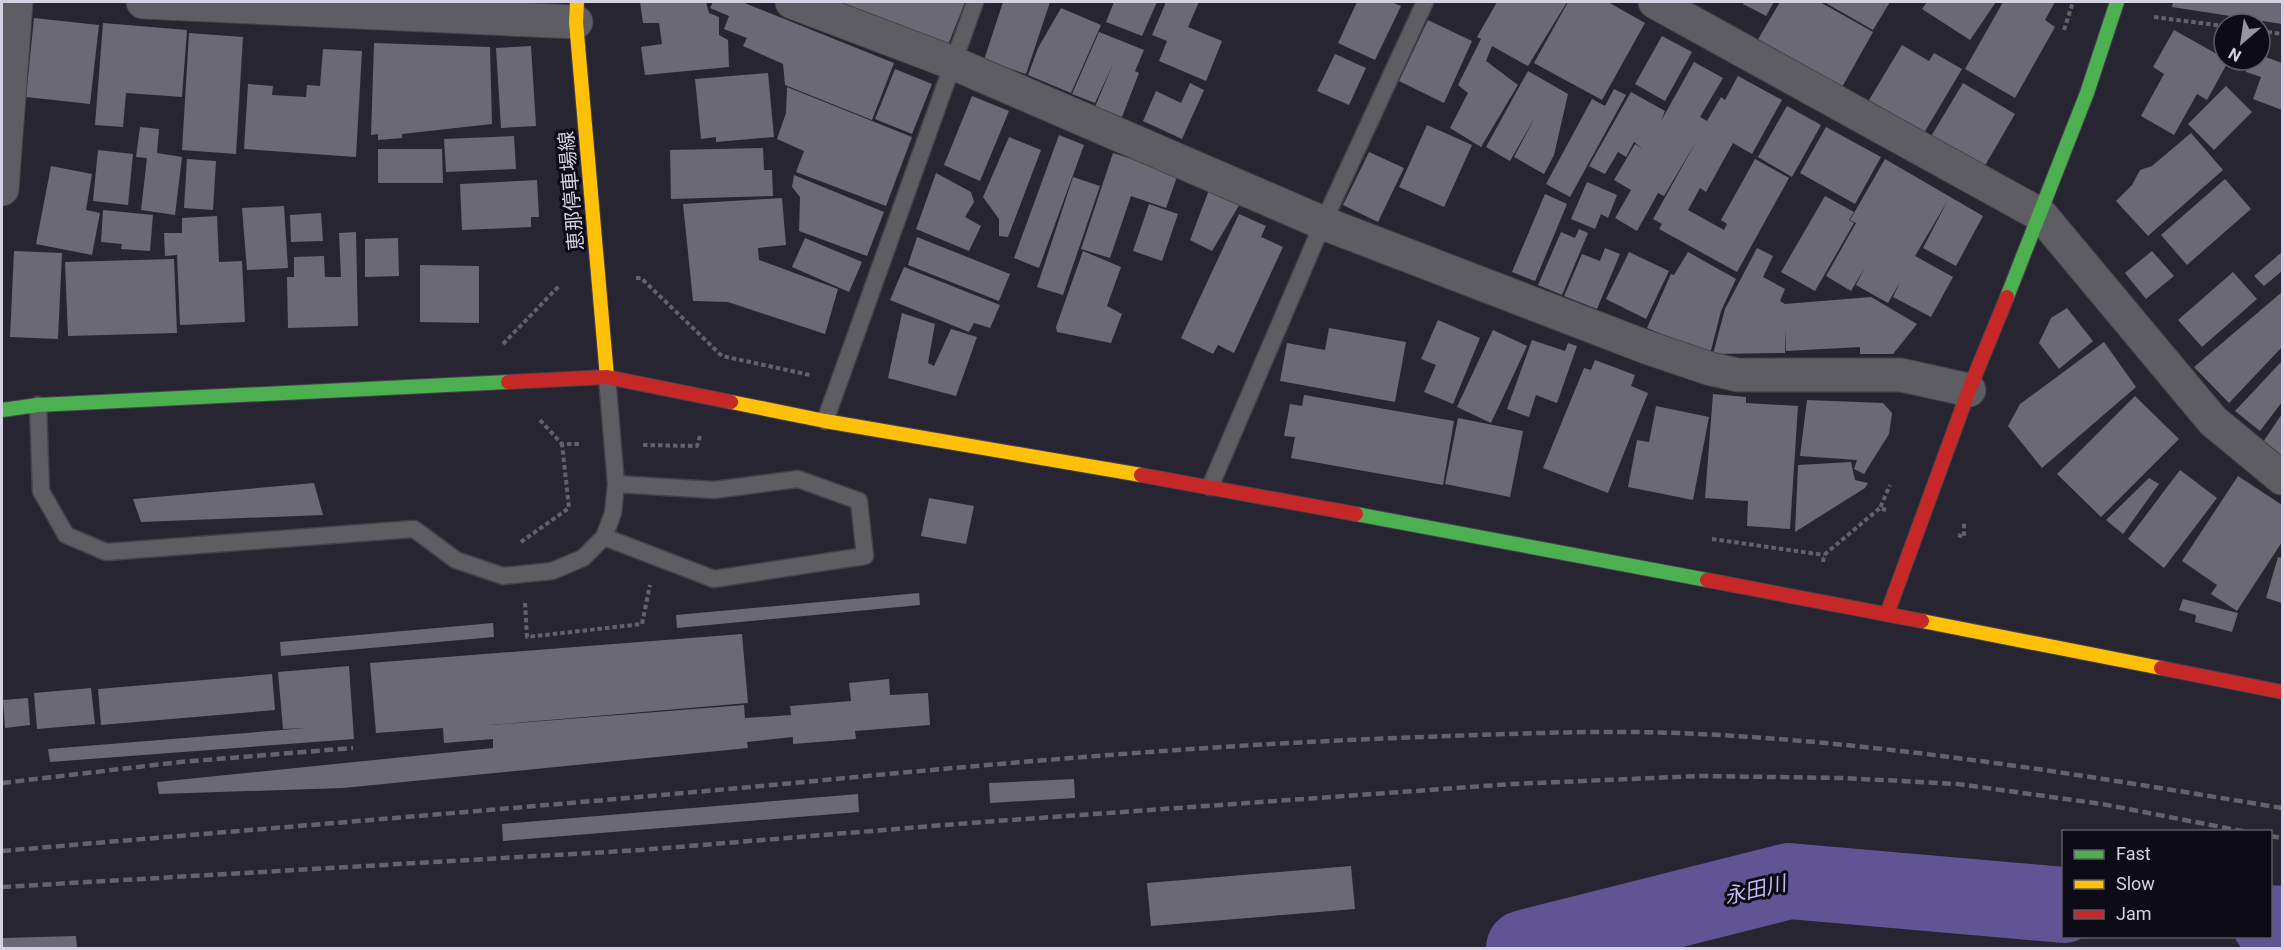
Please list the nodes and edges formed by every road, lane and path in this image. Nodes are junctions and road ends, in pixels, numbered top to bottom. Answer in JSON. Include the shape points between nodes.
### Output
{"nodes":[{"id":1,"x":16,"y":2,"type":"edge"},
{"id":2,"x":143,"y":2,"type":"edge"},
{"id":3,"x":792,"y":2,"type":"edge"},
{"id":4,"x":975,"y":2,"type":"edge"},
{"id":5,"x":1425,"y":2,"type":"edge"},
{"id":6,"x":1654,"y":2,"type":"edge"},
{"id":7,"x":2117,"y":2,"type":"edge"},
{"id":8,"x":576,"y":12,"type":"edge"},
{"id":9,"x":2150,"y":16,"type":"dead end"},
{"id":10,"x":2212,"y":24,"type":"edge"},
{"id":11,"x":953,"y":63,"type":"junction"},
{"id":12,"x":2,"y":189,"type":"edge"},
{"id":13,"x":2041,"y":215,"type":"junction"},
{"id":14,"x":1323,"y":223,"type":"junction"},
{"id":15,"x":607,"y":377,"type":"junction"},
{"id":16,"x":1969,"y":390,"type":"junction"},
{"id":17,"x":38,"y":405,"type":"junction"},
{"id":18,"x":2,"y":410,"type":"edge"},
{"id":19,"x":825,"y":421,"type":"junction"},
{"id":20,"x":562,"y":444,"type":"dead end"},
{"id":21,"x":2283,"y":478,"type":"edge"},
{"id":22,"x":616,"y":484,"type":"junction"},
{"id":23,"x":1210,"y":488,"type":"junction"},
{"id":24,"x":1880,"y":508,"type":"dead end"},
{"id":25,"x":604,"y":537,"type":"junction"},
{"id":26,"x":656,"y":556,"type":"junction"},
{"id":27,"x":523,"y":573,"type":"junction"},
{"id":28,"x":1816,"y":600,"type":"junction"},
{"id":29,"x":1887,"y":614,"type":"junction"},
{"id":30,"x":2283,"y":692,"type":"edge"}],
"edges":[{"from":1,"to":12,"type":"street"},
{"from":2,"to":8,"type":"street"},
{"from":3,"to":11,"type":"street"},
{"from":4,"to":11,"type":"lane"},
{"from":5,"to":14,"type":"lane"},
{"from":6,"to":13,"type":"street"},
{"from":7,"to":13,"type":"street"},
{"from":8,"to":15,"type":"street","name":"恵那停車場線"},
{"from":9,"to":10,"type":"path"},
{"from":11,"to":14,"type":"street"},
{"from":11,"to":19,"type":"lane"},
{"from":13,"to":16,"type":"street"},
{"from":13,"to":21,"type":"street","via":[[2213,421]]},
{"from":14,"to":16,"type":"street","via":[[1711,369],[1738,375],[1900,375]]},
{"from":14,"to":23,"type":"lane"},
{"from":15,"to":17,"type":"street"},
{"from":15,"to":19,"type":"street"},
{"from":15,"to":22,"type":"lane"},
{"from":16,"to":29,"type":"street"},
{"from":17,"to":18,"type":"street"},
{"from":17,"to":27,"type":"lane","via":[[41,492],[66,535],[106,552],[414,529],[456,560],[503,576]]},
{"from":19,"to":23,"type":"street"},
{"from":20,"to":27,"type":"path","via":[[568,508],[521,542]]},
{"from":22,"to":25,"type":"lane","via":[[613,513]]},
{"from":22,"to":26,"type":"lane","via":[[714,490],[798,479],[859,501],[865,556],[714,579]]},
{"from":23,"to":28,"type":"street"},
{"from":24,"to":28,"type":"path","via":[[1824,555]]},
{"from":25,"to":26,"type":"lane"},
{"from":25,"to":27,"type":"lane","via":[[583,558],[552,571]]},
{"from":26,"to":27,"type":"path","via":[[642,624],[526,637]]},
{"from":28,"to":29,"type":"street"},
{"from":29,"to":30,"type":"street"}]}
